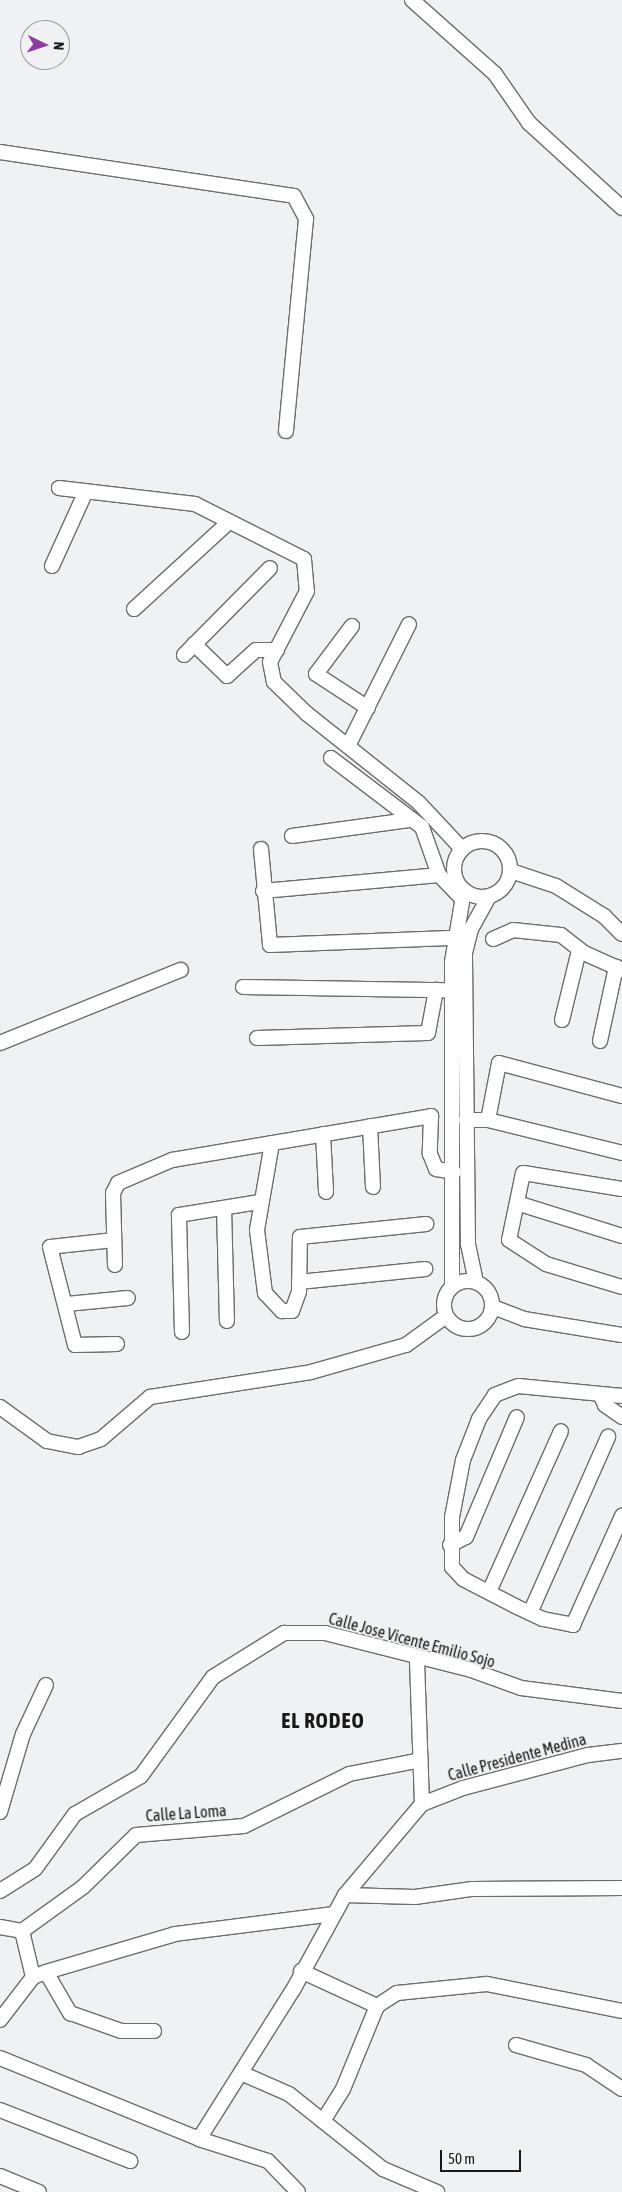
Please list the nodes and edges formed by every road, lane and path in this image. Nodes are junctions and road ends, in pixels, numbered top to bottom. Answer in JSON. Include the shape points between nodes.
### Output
{"nodes":[{"id":1,"x":412,"y":0,"type":"edge"},
{"id":2,"x":0,"y":152,"type":"edge"},
{"id":3,"x":622,"y":208,"type":"edge"},
{"id":4,"x":286,"y":431,"type":"dead end"},
{"id":5,"x":59,"y":488,"type":"dead end"},
{"id":6,"x":86,"y":491,"type":"junction"},
{"id":7,"x":229,"y":522,"type":"junction"},
{"id":8,"x":52,"y":566,"type":"dead end"},
{"id":9,"x":270,"y":568,"type":"dead end"},
{"id":10,"x":134,"y":609,"type":"dead end"},
{"id":11,"x":409,"y":624,"type":"dead end"},
{"id":12,"x":352,"y":626,"type":"dead end"},
{"id":13,"x":194,"y":644,"type":"junction"},
{"id":14,"x":277,"y":650,"type":"junction"},
{"id":15,"x":184,"y":655,"type":"dead end"},
{"id":16,"x":368,"y":708,"type":"junction"},
{"id":17,"x":348,"y":746,"type":"junction"},
{"id":18,"x":331,"y":758,"type":"dead end"},
{"id":19,"x":409,"y":820,"type":"junction"},
{"id":20,"x":292,"y":836,"type":"dead end"},
{"id":21,"x":261,"y":849,"type":"dead end"},
{"id":22,"x":462,"y":849,"type":"junction"},
{"id":23,"x":511,"y":871,"type":"junction"},
{"id":24,"x":440,"y":875,"type":"junction"},
{"id":25,"x":263,"y":891,"type":"junction"},
{"id":26,"x":463,"y":895,"type":"junction"},
{"id":27,"x":489,"y":897,"type":"junction"},
{"id":28,"x":622,"y":934,"type":"edge"},
{"id":29,"x":456,"y":938,"type":"junction"},
{"id":30,"x":493,"y":939,"type":"dead end"},
{"id":31,"x":579,"y":950,"type":"junction"},
{"id":32,"x":620,"y":969,"type":"edge"},
{"id":33,"x":181,"y":970,"type":"dead end"},
{"id":34,"x":243,"y":987,"type":"dead end"},
{"id":35,"x":436,"y":990,"type":"junction"},
{"id":36,"x":452,"y":991,"type":"junction"},
{"id":37,"x":562,"y":1020,"type":"dead end"},
{"id":38,"x":257,"y":1038,"type":"dead end"},
{"id":39,"x":600,"y":1041,"type":"dead end"},
{"id":40,"x":0,"y":1043,"type":"edge"},
{"id":41,"x":622,"y":1096,"type":"edge"},
{"id":42,"x":466,"y":1120,"type":"junction"},
{"id":43,"x":488,"y":1120,"type":"junction"},
{"id":44,"x":370,"y":1126,"type":"junction"},
{"id":45,"x":323,"y":1134,"type":"junction"},
{"id":46,"x":272,"y":1143,"type":"junction"},
{"id":47,"x":622,"y":1153,"type":"edge"},
{"id":48,"x":454,"y":1172,"type":"junction"},
{"id":49,"x":373,"y":1187,"type":"dead end"},
{"id":50,"x":622,"y":1189,"type":"edge"},
{"id":51,"x":326,"y":1192,"type":"dead end"},
{"id":52,"x":259,"y":1202,"type":"junction"},
{"id":53,"x":520,"y":1204,"type":"junction"},
{"id":54,"x":224,"y":1208,"type":"junction"},
{"id":55,"x":426,"y":1224,"type":"dead end"},
{"id":56,"x":622,"y":1236,"type":"edge"},
{"id":57,"x":114,"y":1240,"type":"junction"},
{"id":58,"x":115,"y":1264,"type":"dead end"},
{"id":59,"x":425,"y":1269,"type":"dead end"},
{"id":60,"x":299,"y":1282,"type":"junction"},
{"id":61,"x":476,"y":1282,"type":"junction"},
{"id":62,"x":452,"y":1286,"type":"junction"},
{"id":63,"x":622,"y":1287,"type":"edge"},
{"id":64,"x":128,"y":1298,"type":"dead end"},
{"id":65,"x":67,"y":1304,"type":"junction"},
{"id":66,"x":493,"y":1307,"type":"junction"},
{"id":67,"x":446,"y":1316,"type":"junction"},
{"id":68,"x":226,"y":1321,"type":"dead end"},
{"id":69,"x":182,"y":1332,"type":"dead end"},
{"id":70,"x":622,"y":1336,"type":"edge"},
{"id":71,"x":117,"y":1344,"type":"dead end"},
{"id":72,"x":601,"y":1396,"type":"junction"},
{"id":73,"x":622,"y":1396,"type":"edge"},
{"id":74,"x":0,"y":1406,"type":"edge"},
{"id":75,"x":517,"y":1417,"type":"dead end"},
{"id":76,"x":622,"y":1417,"type":"edge"},
{"id":77,"x":561,"y":1431,"type":"dead end"},
{"id":78,"x":608,"y":1438,"type":"dead end"},
{"id":79,"x":622,"y":1516,"type":"edge"},
{"id":80,"x":450,"y":1545,"type":"junction"},
{"id":81,"x":489,"y":1592,"type":"junction"},
{"id":82,"x":530,"y":1613,"type":"junction"},
{"id":83,"x":417,"y":1660,"type":"junction"},
{"id":84,"x":46,"y":1685,"type":"dead end"},
{"id":85,"x":622,"y":1701,"type":"edge"},
{"id":86,"x":622,"y":1751,"type":"edge"},
{"id":87,"x":421,"y":1760,"type":"junction"},
{"id":88,"x":422,"y":1804,"type":"junction"},
{"id":89,"x":0,"y":1812,"type":"edge"},
{"id":90,"x":622,"y":1888,"type":"edge"},
{"id":91,"x":0,"y":1890,"type":"edge"},
{"id":92,"x":345,"y":1895,"type":"junction"},
{"id":93,"x":333,"y":1914,"type":"junction"},
{"id":94,"x":0,"y":1927,"type":"edge"},
{"id":95,"x":22,"y":1931,"type":"junction"},
{"id":96,"x":301,"y":1972,"type":"junction"},
{"id":97,"x":40,"y":1974,"type":"junction"},
{"id":98,"x":377,"y":2006,"type":"junction"},
{"id":99,"x":622,"y":2011,"type":"edge"},
{"id":100,"x":0,"y":2020,"type":"edge"},
{"id":101,"x":154,"y":2031,"type":"dead end"},
{"id":102,"x":516,"y":2045,"type":"dead end"},
{"id":103,"x":0,"y":2058,"type":"edge"},
{"id":104,"x":241,"y":2073,"type":"junction"},
{"id":105,"x":622,"y":2089,"type":"edge"},
{"id":106,"x":0,"y":2110,"type":"edge"},
{"id":107,"x":322,"y":2121,"type":"junction"},
{"id":108,"x":199,"y":2139,"type":"junction"},
{"id":109,"x":130,"y":2161,"type":"dead end"},
{"id":110,"x":0,"y":2176,"type":"edge"},
{"id":111,"x":38,"y":2192,"type":"edge"},
{"id":112,"x":298,"y":2192,"type":"edge"},
{"id":113,"x":437,"y":2192,"type":"edge"}],
"edges":[{"from":1,"to":3,"type":"street","via":[[495,74],[528,123]]},
{"from":2,"to":4,"type":"street","via":[[294,196],[300,203],[306,229]]},
{"from":5,"to":6,"type":"street"},
{"from":6,"to":7,"type":"street","via":[[195,504]]},
{"from":6,"to":8,"type":"street"},
{"from":7,"to":10,"type":"street"},
{"from":7,"to":14,"type":"street","via":[[304,559],[307,591]]},
{"from":9,"to":13,"type":"street"},
{"from":11,"to":16,"type":"street"},
{"from":12,"to":16,"type":"street","via":[[316,674]]},
{"from":13,"to":14,"type":"street","via":[[228,676],[256,650]]},
{"from":13,"to":15,"type":"street"},
{"from":14,"to":17,"type":"street","via":[[270,662],[274,682]]},
{"from":16,"to":17,"type":"street"},
{"from":17,"to":22,"type":"street","via":[[419,803]]},
{"from":18,"to":19,"type":"street","via":[[389,799]]},
{"from":19,"to":20,"type":"street"},
{"from":19,"to":24,"type":"street","via":[[422,827]]},
{"from":21,"to":25,"type":"street"},
{"from":22,"to":23,"type":"street","via":[[489,842],[505,852]]},
{"from":22,"to":26,"type":"street","via":[[454,866]]},
{"from":23,"to":27,"type":"street","via":[[504,887]]},
{"from":23,"to":28,"type":"street","via":[[556,886],[604,916]]},
{"from":24,"to":25,"type":"street"},
{"from":24,"to":26,"type":"street"},
{"from":25,"to":29,"type":"street","via":[[270,945]]},
{"from":26,"to":27,"type":"street"},
{"from":26,"to":29,"type":"street"},
{"from":27,"to":42,"type":"street","via":[[471,929],[465,954]]},
{"from":29,"to":36,"type":"street"},
{"from":30,"to":31,"type":"street","via":[[513,930],[537,930],[561,935]]},
{"from":31,"to":32,"type":"street"},
{"from":31,"to":37,"type":"street"},
{"from":32,"to":39,"type":"street"},
{"from":33,"to":40,"type":"street"},
{"from":34,"to":35,"type":"street"},
{"from":35,"to":36,"type":"street"},
{"from":35,"to":38,"type":"street","via":[[428,1033]]},
{"from":36,"to":48,"type":"street"},
{"from":41,"to":43,"type":"street","via":[[499,1063]]},
{"from":42,"to":43,"type":"street"},
{"from":42,"to":61,"type":"street","via":[[468,1244]]},
{"from":43,"to":47,"type":"street"},
{"from":44,"to":45,"type":"street"},
{"from":44,"to":48,"type":"street","via":[[431,1116],[430,1154],[436,1169]]},
{"from":44,"to":49,"type":"street"},
{"from":45,"to":46,"type":"street"},
{"from":45,"to":51,"type":"street"},
{"from":46,"to":52,"type":"street"},
{"from":46,"to":57,"type":"street","via":[[172,1160],[118,1183],[113,1193]]},
{"from":48,"to":62,"type":"street"},
{"from":50,"to":53,"type":"street","via":[[523,1173]]},
{"from":52,"to":54,"type":"street"},
{"from":52,"to":60,"type":"street","via":[[257,1230],[266,1293],[282,1310],[292,1310]]},
{"from":53,"to":56,"type":"street"},
{"from":53,"to":63,"type":"street","via":[[508,1240],[546,1264]]},
{"from":54,"to":68,"type":"street"},
{"from":54,"to":69,"type":"street","via":[[179,1214]]},
{"from":55,"to":60,"type":"street","via":[[300,1238]]},
{"from":57,"to":58,"type":"street"},
{"from":57,"to":65,"type":"street","via":[[50,1247]]},
{"from":59,"to":60,"type":"street"},
{"from":61,"to":62,"type":"street"},
{"from":61,"to":66,"type":"street","via":[[489,1291]]},
{"from":62,"to":67,"type":"street","via":[[444,1300]]},
{"from":64,"to":65,"type":"street"},
{"from":65,"to":71,"type":"street","via":[[76,1345]]},
{"from":66,"to":67,"type":"street","via":[[487,1322],[473,1329],[457,1327]]},
{"from":66,"to":70,"type":"street","via":[[524,1319]]},
{"from":67,"to":74,"type":"street","via":[[406,1345],[311,1372],[150,1398],[101,1439],[78,1447],[47,1441]]},
{"from":72,"to":73,"type":"street"},
{"from":72,"to":76,"type":"street","via":[[605,1405]]},
{"from":72,"to":80,"type":"street","via":[[518,1386],[495,1395],[467,1446]]},
{"from":75,"to":80,"type":"street","via":[[466,1537]]},
{"from":77,"to":81,"type":"street"},
{"from":78,"to":82,"type":"street"},
{"from":79,"to":82,"type":"street","via":[[578,1622],[562,1625]]},
{"from":80,"to":81,"type":"street","via":[[454,1571]]},
{"from":81,"to":82,"type":"street"},
{"from":83,"to":85,"type":"street","name":"Calle Jose Vicente Emilio Sojo","via":[[471,1670],[521,1688]]},
{"from":83,"to":87,"type":"street"},
{"from":83,"to":91,"type":"street","name":"Calle Jose Vicente Emilio Sojo","via":[[325,1633],[298,1630],[272,1638],[213,1677],[141,1776],[75,1814],[35,1869]]},
{"from":84,"to":89,"type":"street","via":[[23,1734]]},
{"from":86,"to":88,"type":"street","name":"Calle Presidente Medina","via":[[588,1755],[463,1788]]},
{"from":87,"to":88,"type":"street"},
{"from":87,"to":95,"type":"street","name":"Calle La Loma","via":[[349,1774],[244,1826],[136,1835],[83,1887]]},
{"from":88,"to":92,"type":"street"},
{"from":90,"to":92,"type":"street","via":[[472,1889],[415,1898]]},
{"from":92,"to":93,"type":"street"},
{"from":93,"to":96,"type":"street"},
{"from":93,"to":97,"type":"street","via":[[174,1934]]},
{"from":94,"to":95,"type":"street"},
{"from":95,"to":97,"type":"street"},
{"from":96,"to":98,"type":"street"},
{"from":96,"to":104,"type":"street"},
{"from":97,"to":100,"type":"street"},
{"from":97,"to":101,"type":"street","via":[[70,2013],[121,2031]]},
{"from":98,"to":99,"type":"street","via":[[397,1994],[486,1984]]},
{"from":98,"to":107,"type":"street","via":[[343,2089]]},
{"from":102,"to":105,"type":"street","via":[[586,2065]]},
{"from":103,"to":108,"type":"street"},
{"from":104,"to":107,"type":"street","via":[[289,2094]]},
{"from":104,"to":108,"type":"street"},
{"from":106,"to":109,"type":"street"},
{"from":107,"to":113,"type":"street","via":[[382,2169]]},
{"from":108,"to":112,"type":"street","via":[[268,2161]]},
{"from":110,"to":111,"type":"street"}]}
